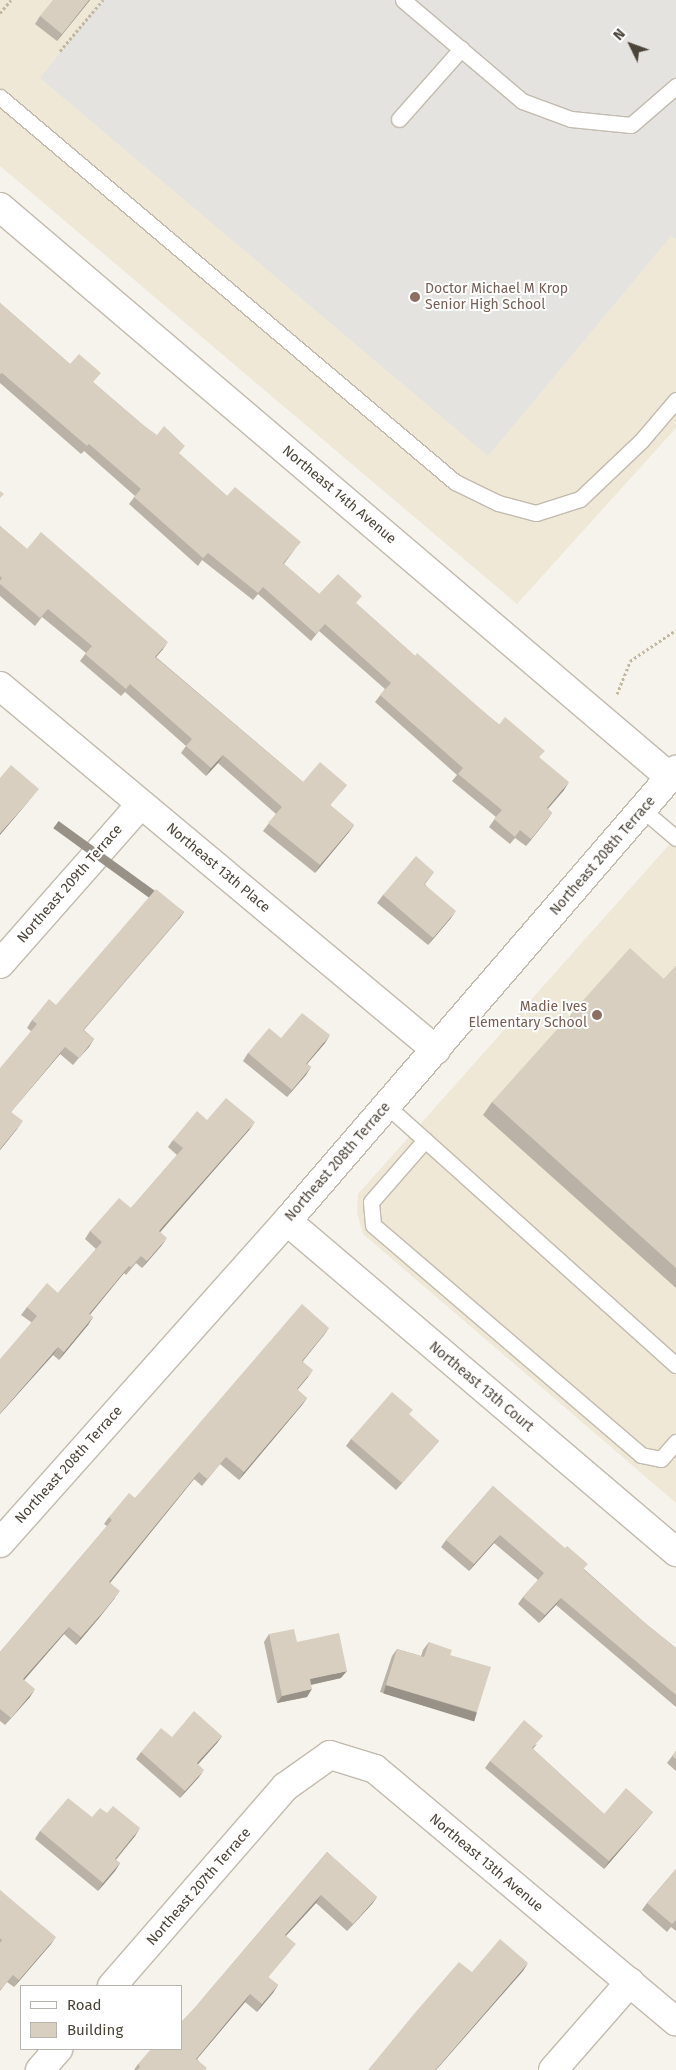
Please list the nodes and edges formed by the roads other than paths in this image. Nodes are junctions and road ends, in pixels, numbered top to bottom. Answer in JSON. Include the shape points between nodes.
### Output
{"nodes":[{"id":1,"x":403,"y":0,"type":"edge"},
{"id":2,"x":461,"y":49,"type":"junction"},
{"id":3,"x":676,"y":86,"type":"edge"},
{"id":4,"x":0,"y":97,"type":"edge"},
{"id":5,"x":399,"y":119,"type":"dead end"},
{"id":6,"x":0,"y":207,"type":"edge"},
{"id":7,"x":676,"y":400,"type":"edge"},
{"id":8,"x":0,"y":686,"type":"edge"},
{"id":9,"x":674,"y":774,"type":"edge"},
{"id":10,"x":141,"y":804,"type":"junction"},
{"id":11,"x":643,"y":810,"type":"junction"},
{"id":12,"x":676,"y":838,"type":"edge"},
{"id":13,"x":0,"y":964,"type":"edge"},
{"id":14,"x":436,"y":1050,"type":"junction"},
{"id":15,"x":387,"y":1106,"type":"junction"},
{"id":16,"x":425,"y":1140,"type":"junction"},
{"id":17,"x":287,"y":1221,"type":"junction"},
{"id":18,"x":676,"y":1366,"type":"edge"},
{"id":19,"x":676,"y":1442,"type":"edge"},
{"id":20,"x":0,"y":1543,"type":"edge"},
{"id":21,"x":676,"y":1552,"type":"edge"},
{"id":22,"x":285,"y":1787,"type":"joint"},
{"id":23,"x":630,"y":1982,"type":"junction"},
{"id":24,"x":113,"y":1985,"type":"edge"},
{"id":25,"x":676,"y":2022,"type":"edge"},
{"id":26,"x":57,"y":2050,"type":"edge"},
{"id":27,"x":40,"y":2070,"type":"edge"},
{"id":28,"x":553,"y":2070,"type":"edge"}],
"edges":[{"from":1,"to":2,"type":"lane"},
{"from":2,"to":3,"type":"lane","via":[[522,101],[571,119],[630,125]]},
{"from":2,"to":5,"type":"lane"},
{"from":4,"to":7,"type":"lane","via":[[455,482],[498,503],[536,513],[580,499],[641,441]]},
{"from":6,"to":9,"type":"street","name":"Northeast 14th Avenue","via":[[606,723]]},
{"from":8,"to":10,"type":"street","name":"Northeast 13th Place"},
{"from":9,"to":11,"type":"street","name":"Northeast 208th Terrace"},
{"from":10,"to":13,"type":"street","name":"Northeast 209th Terrace"},
{"from":10,"to":14,"type":"street","name":"Northeast 13th Place"},
{"from":11,"to":12,"type":"lane"},
{"from":11,"to":14,"type":"street","name":"Northeast 208th Terrace"},
{"from":14,"to":15,"type":"street","name":"Northeast 208th Terrace"},
{"from":15,"to":16,"type":"lane"},
{"from":15,"to":17,"type":"street","name":"Northeast 208th Terrace"},
{"from":16,"to":18,"type":"lane"},
{"from":16,"to":19,"type":"lane","via":[[371,1202],[373,1225],[641,1455],[661,1459]]},
{"from":17,"to":20,"type":"street","name":"Northeast 208th Terrace"},
{"from":17,"to":21,"type":"street","name":"Northeast 13th Court"},
{"from":22,"to":23,"type":"street","name":"Northeast 13th Avenue","via":[[330,1755],[374,1769]]},
{"from":22,"to":24,"type":"street","name":"Northeast 207th Terrace"},
{"from":23,"to":25,"type":"street","name":"Northeast 13th Avenue"},
{"from":23,"to":28,"type":"street"},
{"from":26,"to":27,"type":"street"}]}
